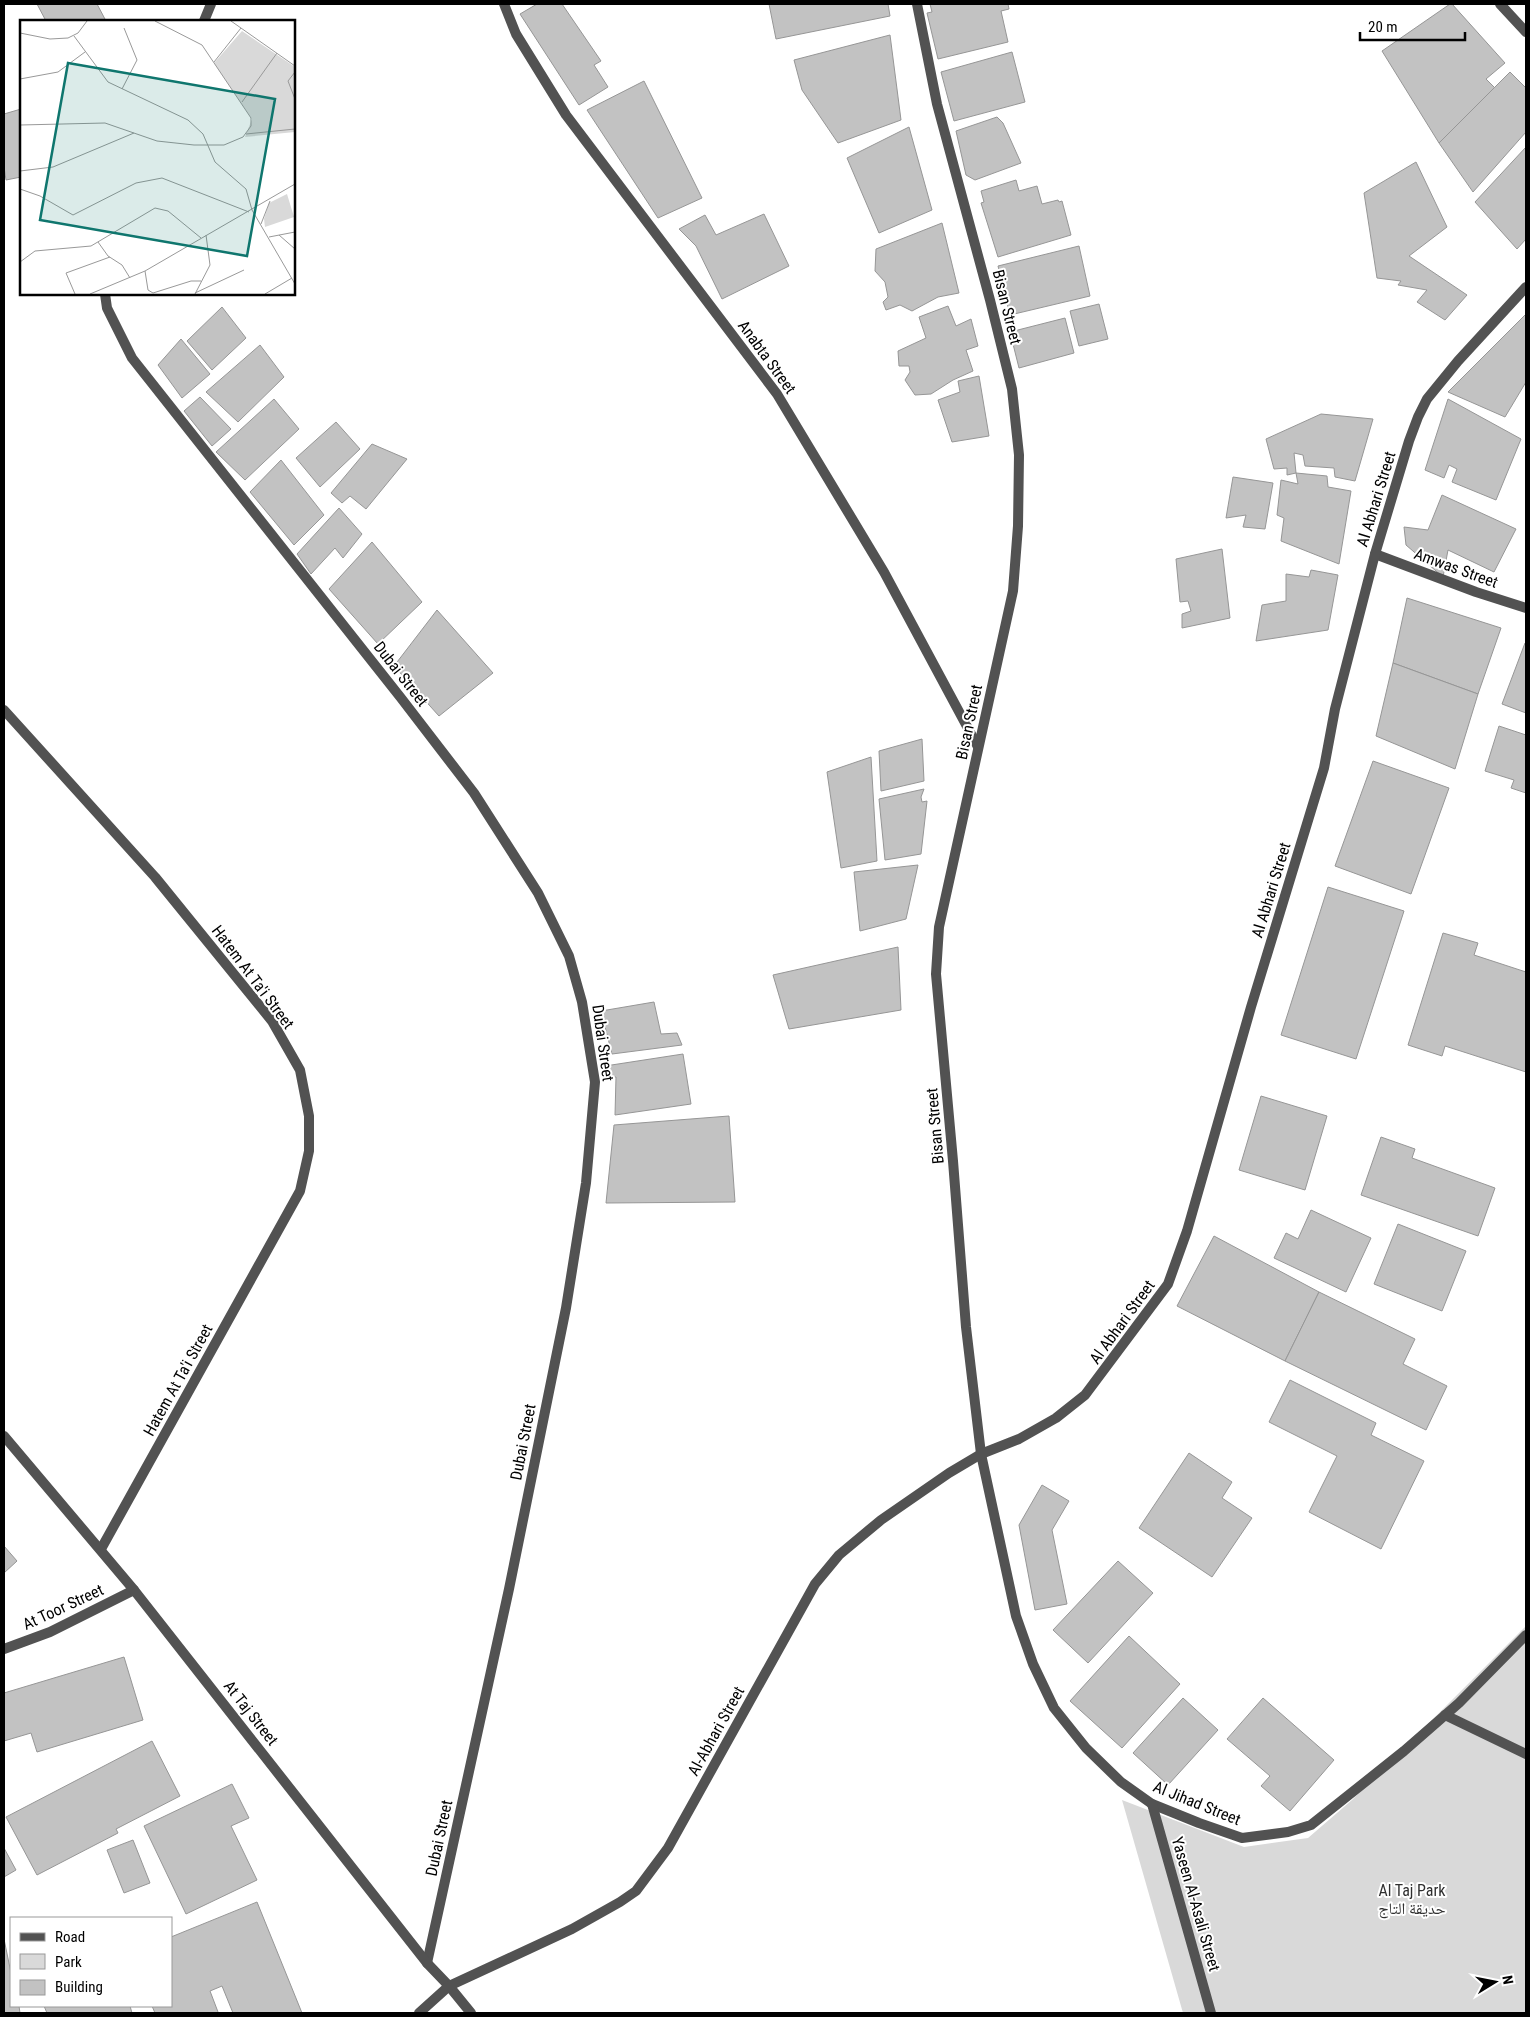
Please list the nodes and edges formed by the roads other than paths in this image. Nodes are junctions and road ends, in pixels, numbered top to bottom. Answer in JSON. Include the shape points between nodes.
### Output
{"nodes":[{"id":1,"x":211,"y":4,"type":"edge"},
{"id":2,"x":504,"y":4,"type":"edge"},
{"id":3,"x":917,"y":4,"type":"edge"},
{"id":4,"x":1500,"y":4,"type":"edge"},
{"id":5,"x":204,"y":20,"type":"edge"},
{"id":6,"x":1526,"y":32,"type":"edge"},
{"id":7,"x":1526,"y":286,"type":"edge"},
{"id":8,"x":106,"y":295,"type":"edge"},
{"id":9,"x":1375,"y":554,"type":"junction"},
{"id":10,"x":1526,"y":608,"type":"edge"},
{"id":11,"x":4,"y":710,"type":"edge"},
{"id":12,"x":978,"y":747,"type":"junction"},
{"id":13,"x":4,"y":1436,"type":"edge"},
{"id":14,"x":981,"y":1454,"type":"junction"},
{"id":15,"x":101,"y":1549,"type":"junction"},
{"id":16,"x":134,"y":1590,"type":"junction"},
{"id":17,"x":1526,"y":1635,"type":"edge"},
{"id":18,"x":4,"y":1649,"type":"edge"},
{"id":19,"x":1445,"y":1715,"type":"junction"},
{"id":20,"x":1526,"y":1754,"type":"edge"},
{"id":21,"x":1152,"y":1804,"type":"junction"},
{"id":22,"x":427,"y":1963,"type":"junction"},
{"id":23,"x":449,"y":1986,"type":"junction"},
{"id":24,"x":419,"y":2013,"type":"edge"},
{"id":25,"x":471,"y":2013,"type":"edge"},
{"id":26,"x":1211,"y":2013,"type":"edge"}],
"edges":[{"from":1,"to":5,"type":"street"},
{"from":2,"to":12,"type":"street","name":"Anabta Street","via":[[516,34],[566,115],[777,394],[884,572]]},
{"from":3,"to":12,"type":"street","name":"Bisan Street","via":[[937,104],[1012,389],[1019,455],[1018,526],[1012,591]]},
{"from":4,"to":6,"type":"street"},
{"from":7,"to":9,"type":"street","name":"Al Abhari Street","via":[[1427,399],[1409,441]]},
{"from":8,"to":22,"type":"street","name":"Dubai Street","via":[[106,308],[132,358],[401,698],[484,809],[538,893],[569,956],[582,1002],[595,1082],[586,1183],[566,1308]]},
{"from":9,"to":10,"type":"street","name":"Amwas Street"},
{"from":9,"to":14,"type":"street","name":"Al Abhari Street","via":[[1324,768],[1187,1231],[1168,1284],[1086,1396],[1019,1439]]},
{"from":11,"to":15,"type":"street","name":"Hatem At Ta'i Street","via":[[155,877],[272,1021],[300,1070],[309,1116],[309,1151],[300,1191]]},
{"from":12,"to":14,"type":"street","name":"Bisan Street","via":[[939,927],[936,974],[966,1327]]},
{"from":13,"to":15,"type":"street","name":"At Taj Street"},
{"from":14,"to":21,"type":"street","name":"Al Jihad Street","via":[[1016,1616],[1033,1664],[1054,1708],[1086,1748],[1121,1782]]},
{"from":14,"to":23,"type":"street","name":"Al-Abhari Street","via":[[881,1520],[839,1555],[815,1584],[668,1848],[636,1891],[572,1929]]},
{"from":15,"to":16,"type":"street","name":"At Taj Street"},
{"from":16,"to":18,"type":"street","name":"At Toor Street","via":[[50,1632]]},
{"from":16,"to":22,"type":"street","name":"At Taj Street"},
{"from":17,"to":19,"type":"street","name":"Al Jihad Street"},
{"from":19,"to":20,"type":"street"},
{"from":19,"to":21,"type":"street","name":"Al Jihad Street","via":[[1311,1825],[1288,1832],[1242,1838]]},
{"from":21,"to":26,"type":"street","name":"Yaseen Al-Asali Street"},
{"from":22,"to":23,"type":"street","name":"At Taj Street"},
{"from":23,"to":24,"type":"street","name":"Al-Abhari Street"},
{"from":23,"to":25,"type":"street","name":"At Taj Street"}]}
